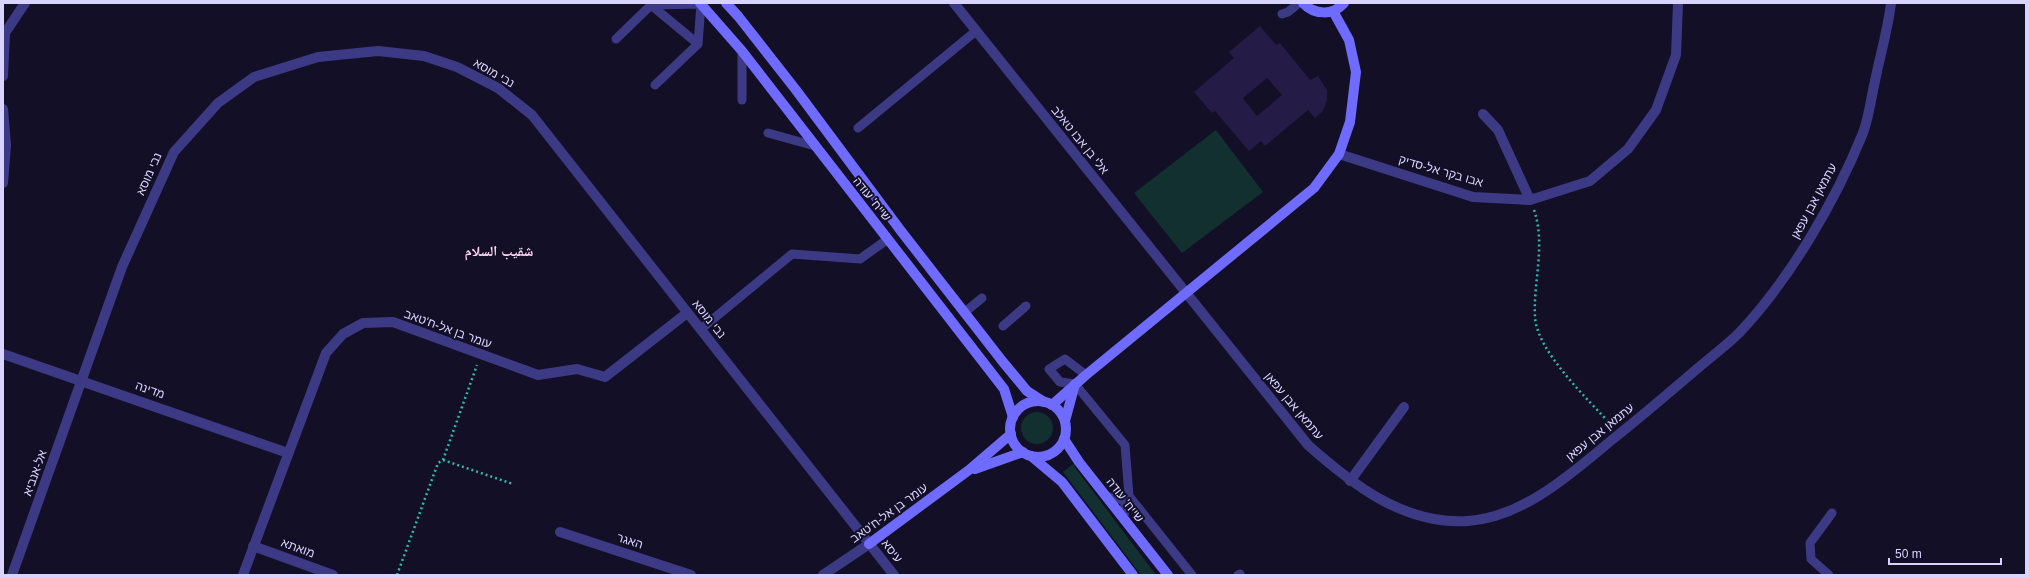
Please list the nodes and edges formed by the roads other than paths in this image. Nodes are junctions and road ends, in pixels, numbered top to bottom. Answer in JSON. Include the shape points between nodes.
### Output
{"nodes":[{"id":1,"x":25,"y":3,"type":"edge"},
{"id":2,"x":701,"y":3,"type":"edge"},
{"id":3,"x":726,"y":3,"type":"edge"},
{"id":4,"x":954,"y":3,"type":"edge"},
{"id":5,"x":1299,"y":3,"type":"edge"},
{"id":6,"x":1303,"y":3,"type":"edge"},
{"id":7,"x":1344,"y":3,"type":"edge"},
{"id":8,"x":1678,"y":3,"type":"edge"},
{"id":9,"x":1891,"y":3,"type":"edge"},
{"id":10,"x":651,"y":5,"type":"junction"},
{"id":11,"x":1333,"y":11,"type":"junction"},
{"id":12,"x":1282,"y":14,"type":"dead end"},
{"id":13,"x":976,"y":31,"type":"junction"},
{"id":14,"x":616,"y":39,"type":"dead end"},
{"id":15,"x":698,"y":44,"type":"junction"},
{"id":16,"x":742,"y":52,"type":"junction"},
{"id":17,"x":3,"y":76,"type":"edge"},
{"id":18,"x":655,"y":85,"type":"dead end"},
{"id":19,"x":742,"y":100,"type":"dead end"},
{"id":20,"x":3,"y":109,"type":"edge"},
{"id":21,"x":1483,"y":114,"type":"dead end"},
{"id":22,"x":858,"y":128,"type":"dead end"},
{"id":23,"x":768,"y":133,"type":"dead end"},
{"id":24,"x":815,"y":146,"type":"junction"},
{"id":25,"x":1339,"y":154,"type":"junction"},
{"id":26,"x":3,"y":182,"type":"edge"},
{"id":27,"x":1530,"y":200,"type":"junction"},
{"id":28,"x":888,"y":239,"type":"junction"},
{"id":29,"x":1187,"y":292,"type":"junction"},
{"id":30,"x":982,"y":298,"type":"dead end"},
{"id":31,"x":1026,"y":306,"type":"dead end"},
{"id":32,"x":687,"y":312,"type":"junction"},
{"id":33,"x":966,"y":312,"type":"junction"},
{"id":34,"x":1003,"y":326,"type":"dead end"},
{"id":35,"x":701,"y":329,"type":"junction"},
{"id":36,"x":3,"y":354,"type":"edge"},
{"id":37,"x":1086,"y":375,"type":"junction"},
{"id":38,"x":81,"y":380,"type":"junction"},
{"id":39,"x":1075,"y":384,"type":"junction"},
{"id":40,"x":1048,"y":403,"type":"junction"},
{"id":41,"x":1404,"y":407,"type":"dead end"},
{"id":42,"x":1013,"y":417,"type":"junction"},
{"id":43,"x":1065,"y":421,"type":"junction"},
{"id":44,"x":1011,"y":434,"type":"junction"},
{"id":45,"x":1064,"y":440,"type":"junction"},
{"id":46,"x":288,"y":453,"type":"junction"},
{"id":47,"x":1027,"y":454,"type":"junction"},
{"id":48,"x":969,"y":470,"type":"junction"},
{"id":49,"x":1350,"y":481,"type":"junction"},
{"id":50,"x":1106,"y":496,"type":"junction"},
{"id":51,"x":1129,"y":496,"type":"junction"},
{"id":52,"x":1832,"y":513,"type":"dead end"},
{"id":53,"x":1124,"y":518,"type":"junction"},
{"id":54,"x":560,"y":532,"type":"dead end"},
{"id":55,"x":869,"y":544,"type":"junction"},
{"id":56,"x":253,"y":546,"type":"junction"},
{"id":57,"x":12,"y":575,"type":"edge"},
{"id":58,"x":243,"y":575,"type":"edge"},
{"id":59,"x":334,"y":575,"type":"edge"},
{"id":60,"x":691,"y":575,"type":"edge"},
{"id":61,"x":823,"y":575,"type":"edge"},
{"id":62,"x":894,"y":575,"type":"edge"},
{"id":63,"x":1133,"y":575,"type":"edge"},
{"id":64,"x":1168,"y":575,"type":"edge"},
{"id":65,"x":1192,"y":575,"type":"edge"},
{"id":66,"x":1829,"y":575,"type":"edge"}],
"edges":[{"from":1,"to":17,"type":"street","via":[[5,33]]},
{"from":2,"to":10,"type":"lane"},
{"from":2,"to":15,"type":"lane"},
{"from":2,"to":16,"type":"main road","name":"שייח' עודה"},
{"from":3,"to":33,"type":"main road","name":"שייח' עודה"},
{"from":4,"to":13,"type":"street","name":"אלי בן אבו טאלב"},
{"from":5,"to":12,"type":"lane"},
{"from":6,"to":11,"type":"main road","via":[[1315,12]]},
{"from":7,"to":11,"type":"main road"},
{"from":8,"to":27,"type":"street","name":"אבו בקר אל-סדיק","via":[[1676,55],[1656,110],[1628,149],[1590,181]]},
{"from":9,"to":49,"type":"street","name":"עתמאן אבן עפאן","via":[[1864,131],[1837,188],[1801,252],[1772,294],[1738,334],[1620,434],[1527,504],[1469,521],[1439,519],[1405,511],[1383,502]]},
{"from":10,"to":14,"type":"lane"},
{"from":10,"to":15,"type":"lane"},
{"from":11,"to":25,"type":"main road","via":[[1350,40],[1356,72],[1350,122]]},
{"from":13,"to":22,"type":"lane"},
{"from":13,"to":29,"type":"street","name":"אלי בן אבו טאלב"},
{"from":15,"to":18,"type":"lane"},
{"from":16,"to":19,"type":"lane"},
{"from":16,"to":24,"type":"main road","name":"שייח' עודה"},
{"from":20,"to":26,"type":"street","via":[[6,145]]},
{"from":21,"to":27,"type":"street","via":[[1498,130]]},
{"from":23,"to":24,"type":"lane"},
{"from":24,"to":28,"type":"main road","name":"שייח' עודה"},
{"from":25,"to":27,"type":"street","name":"אבו בקר אל-סדיק","via":[[1473,197]]},
{"from":25,"to":29,"type":"main road","via":[[1314,188]]},
{"from":28,"to":35,"type":"lane","via":[[860,259],[792,254]]},
{"from":28,"to":42,"type":"main road","name":"שייח' עודה","via":[[1004,389]]},
{"from":29,"to":37,"type":"main road"},
{"from":29,"to":49,"type":"street","name":"עתמאן אבן עפאן","via":[[1257,384],[1308,445]]},
{"from":30,"to":33,"type":"lane"},
{"from":31,"to":34,"type":"lane"},
{"from":32,"to":35,"type":"street","name":"נבי מוסא"},
{"from":32,"to":38,"type":"street","name":"נבי מוסא","via":[[532,114],[498,88],[457,67],[424,56],[378,51],[318,57],[254,77],[218,103],[174,152],[122,267]]},
{"from":32,"to":46,"type":"street","name":"עומר בן אל-ח'טאב","via":[[605,377],[577,369],[538,375],[393,322],[363,323],[344,334],[326,354]]},
{"from":33,"to":40,"type":"main road","name":"שייח' עודה","via":[[1027,391]]},
{"from":35,"to":55,"type":"street","name":"נבי מוסא"},
{"from":36,"to":38,"type":"street","name":"מדינה"},
{"from":37,"to":39,"type":"main road"},
{"from":37,"to":39,"type":"lane","via":[[1065,358],[1050,369],[1060,382]]},
{"from":38,"to":46,"type":"street","name":"מדינה"},
{"from":38,"to":57,"type":"street","name":"אל-אנביא"},
{"from":39,"to":40,"type":"main road"},
{"from":39,"to":43,"type":"main road"},
{"from":39,"to":51,"type":"lane","via":[[1125,445]]},
{"from":40,"to":42,"type":"main road","via":[[1031,402]]},
{"from":40,"to":43,"type":"main road"},
{"from":41,"to":49,"type":"street"},
{"from":42,"to":44,"type":"main road"},
{"from":43,"to":45,"type":"main road"},
{"from":44,"to":47,"type":"main road","via":[[1015,444]]},
{"from":44,"to":48,"type":"main road","name":"עומר בן אל-ח'טאב"},
{"from":45,"to":47,"type":"main road","via":[[1059,449],[1050,455]]},
{"from":45,"to":50,"type":"main road","name":"שייח' עודה"},
{"from":46,"to":56,"type":"street","name":"עומר בן אל-ח'טאב"},
{"from":47,"to":48,"type":"main road","name":"עומר בן אל-ח'טאב"},
{"from":47,"to":63,"type":"main road","via":[[1062,482]]},
{"from":48,"to":55,"type":"main road","name":"עומר בן אל-ח'טאב"},
{"from":50,"to":51,"type":"lane","via":[[1122,500]]},
{"from":50,"to":53,"type":"main road","name":"שייח' עודה"},
{"from":51,"to":53,"type":"lane","via":[[1125,503]]},
{"from":51,"to":65,"type":"lane"},
{"from":52,"to":66,"type":"lane","via":[[1810,543],[1811,559]]},
{"from":53,"to":64,"type":"main road","name":"שייח' עודה"},
{"from":54,"to":60,"type":"street","name":"האגר"},
{"from":55,"to":61,"type":"street","name":"עומר בן אל-ח'טאב"},
{"from":55,"to":62,"type":"street","name":"עיסא"},
{"from":56,"to":58,"type":"street","name":"עומר בן אל-ח'טאב"},
{"from":56,"to":59,"type":"street","name":"מואתא"}]}
